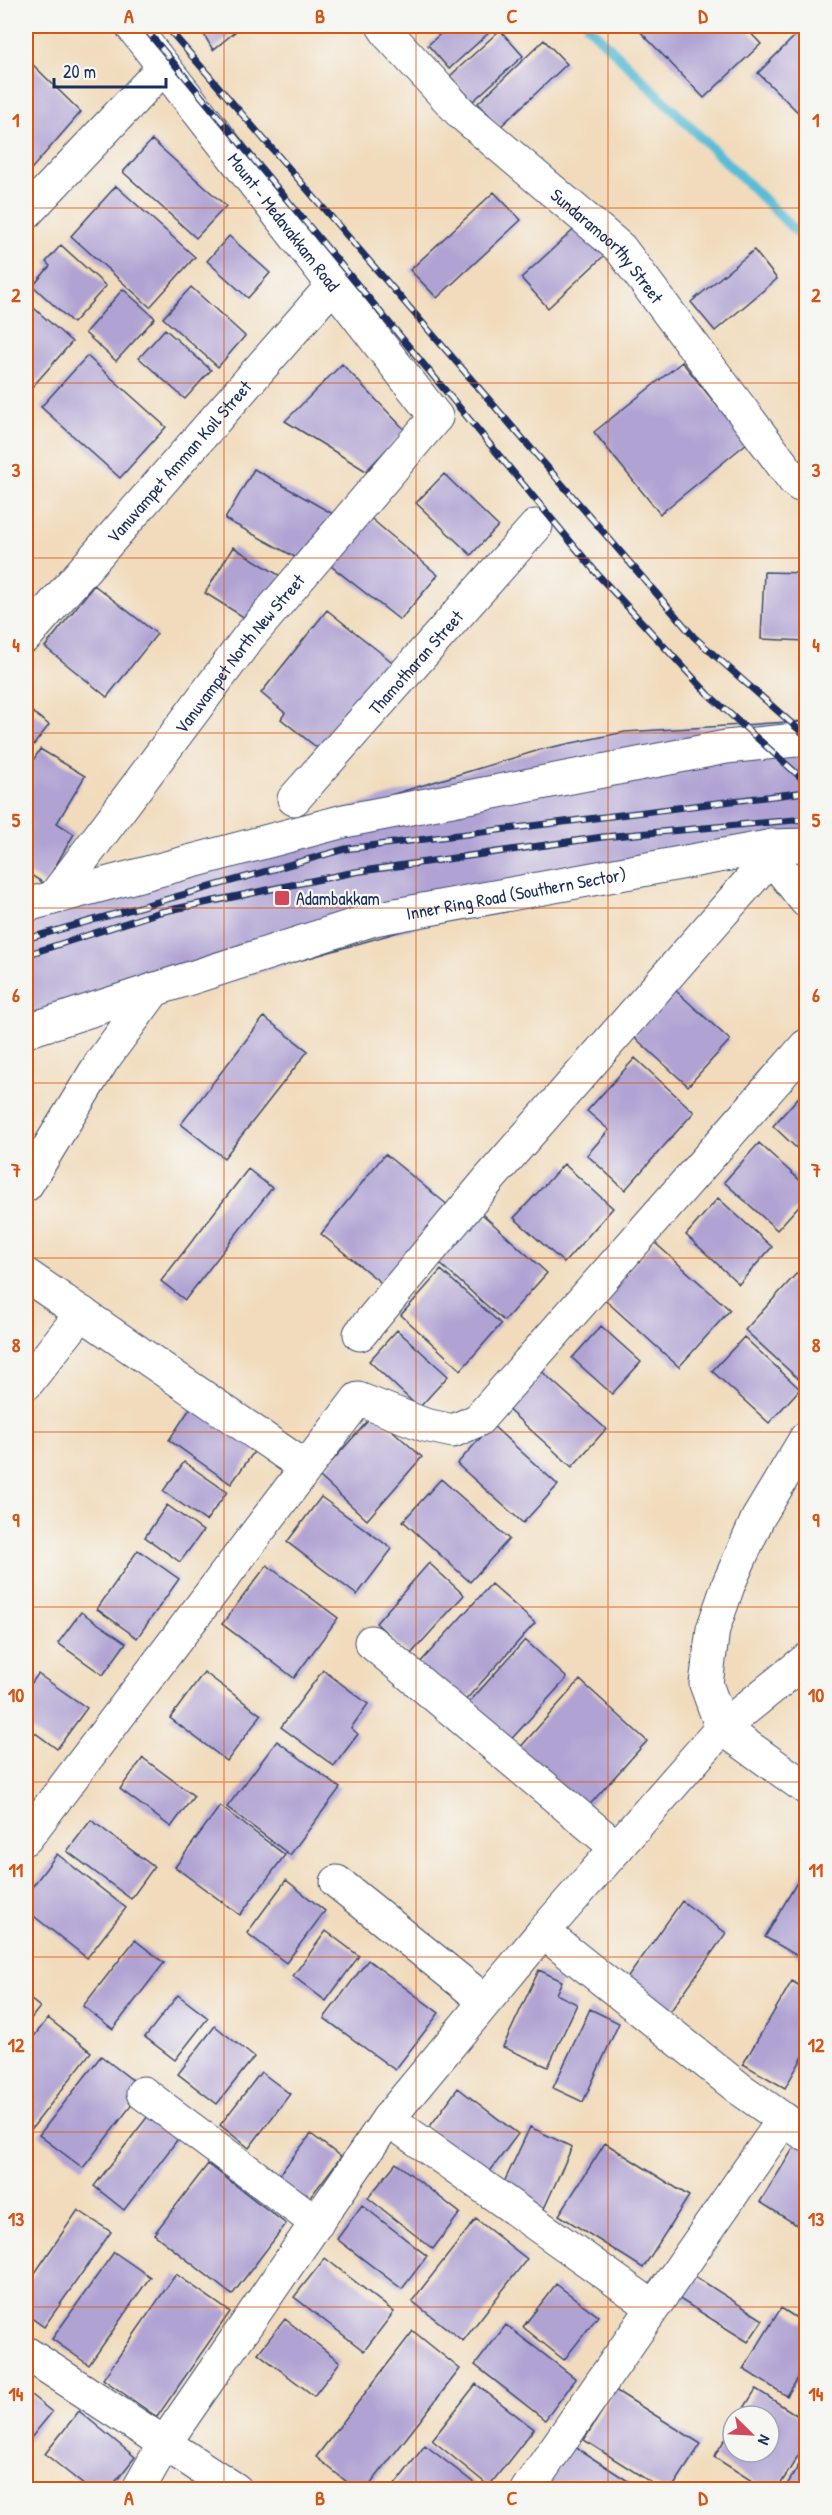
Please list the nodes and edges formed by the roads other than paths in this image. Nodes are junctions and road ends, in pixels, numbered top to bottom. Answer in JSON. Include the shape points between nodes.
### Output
{"nodes":[{"id":1,"x":132,"y":26,"type":"edge"},
{"id":2,"x":383,"y":26,"type":"edge"},
{"id":3,"x":164,"y":67,"type":"junction"},
{"id":4,"x":26,"y":213,"type":"edge"},
{"id":5,"x":333,"y":286,"type":"junction"},
{"id":6,"x":436,"y":417,"type":"joint"},
{"id":7,"x":807,"y":485,"type":"edge"},
{"id":8,"x":536,"y":526,"type":"dead end"},
{"id":9,"x":26,"y":636,"type":"edge"},
{"id":10,"x":807,"y":740,"type":"edge"},
{"id":11,"x":294,"y":799,"type":"dead end"},
{"id":12,"x":807,"y":846,"type":"edge"},
{"id":13,"x":772,"y":851,"type":"junction"},
{"id":14,"x":40,"y":901,"type":"edge"},
{"id":15,"x":807,"y":901,"type":"edge"},
{"id":16,"x":155,"y":989,"type":"junction"},
{"id":17,"x":26,"y":1031,"type":"edge"},
{"id":18,"x":807,"y":1046,"type":"edge"},
{"id":19,"x":26,"y":1185,"type":"edge"},
{"id":20,"x":26,"y":1275,"type":"edge"},
{"id":21,"x":82,"y":1313,"type":"junction"},
{"id":22,"x":360,"y":1334,"type":"dead end"},
{"id":23,"x":26,"y":1384,"type":"edge"},
{"id":24,"x":807,"y":1438,"type":"edge"},
{"id":25,"x":305,"y":1467,"type":"junction"},
{"id":26,"x":371,"y":1642,"type":"dead end"},
{"id":27,"x":807,"y":1660,"type":"edge"},
{"id":28,"x":722,"y":1728,"type":"junction"},
{"id":29,"x":807,"y":1788,"type":"edge"},
{"id":30,"x":26,"y":1838,"type":"edge"},
{"id":31,"x":616,"y":1848,"type":"junction"},
{"id":32,"x":337,"y":1882,"type":"dead end"},
{"id":33,"x":543,"y":1932,"type":"junction"},
{"id":34,"x":485,"y":2001,"type":"junction"},
{"id":35,"x":143,"y":2094,"type":"dead end"},
{"id":36,"x":388,"y":2119,"type":"junction"},
{"id":37,"x":795,"y":2127,"type":"edge"},
{"id":38,"x":316,"y":2223,"type":"junction"},
{"id":39,"x":653,"y":2307,"type":"junction"},
{"id":40,"x":26,"y":2353,"type":"edge"},
{"id":41,"x":164,"y":2444,"type":"junction"},
{"id":42,"x":138,"y":2490,"type":"edge"},
{"id":43,"x":236,"y":2490,"type":"edge"},
{"id":44,"x":527,"y":2490,"type":"edge"}],
"edges":[{"from":1,"to":3,"type":"street","name":"Mount - Medavakkam Road"},
{"from":2,"to":7,"type":"street","name":"Sundaramoorthy Street","via":[[462,114],[620,248],[794,480]]},
{"from":3,"to":4,"type":"street"},
{"from":3,"to":5,"type":"street","name":"Mount - Medavakkam Road"},
{"from":5,"to":6,"type":"street","name":"Mount - Medavakkam Road"},
{"from":5,"to":9,"type":"street","name":"Vanuvampet Amman Koil Street"},
{"from":6,"to":14,"type":"street","name":"Vanuvampet North New Street","via":[[248,638]]},
{"from":8,"to":11,"type":"street","name":"Thamotharan Street"},
{"from":10,"to":14,"type":"street","via":[[726,747],[344,821]]},
{"from":12,"to":13,"type":"street","name":"Inner Ring Road (Southern Sector)"},
{"from":13,"to":15,"type":"street"},
{"from":13,"to":16,"type":"street","name":"Inner Ring Road (Southern Sector)","via":[[374,919]]},
{"from":13,"to":22,"type":"street"},
{"from":16,"to":17,"type":"street","name":"Inner Ring Road (Southern Sector)"},
{"from":16,"to":19,"type":"street","via":[[102,1060]]},
{"from":18,"to":25,"type":"street","via":[[478,1420],[453,1431],[425,1425],[358,1399]]},
{"from":20,"to":21,"type":"street"},
{"from":21,"to":23,"type":"street"},
{"from":21,"to":25,"type":"street"},
{"from":24,"to":28,"type":"street","via":[[758,1518],[713,1629],[706,1684]]},
{"from":25,"to":30,"type":"street"},
{"from":26,"to":31,"type":"street"},
{"from":27,"to":28,"type":"street"},
{"from":28,"to":29,"type":"street"},
{"from":28,"to":31,"type":"street"},
{"from":31,"to":33,"type":"street"},
{"from":32,"to":34,"type":"street"},
{"from":33,"to":34,"type":"street"},
{"from":33,"to":37,"type":"street","via":[[740,2089]]},
{"from":34,"to":36,"type":"street"},
{"from":35,"to":38,"type":"street"},
{"from":36,"to":38,"type":"street"},
{"from":36,"to":39,"type":"street"},
{"from":37,"to":39,"type":"street"},
{"from":38,"to":41,"type":"street"},
{"from":39,"to":44,"type":"street"},
{"from":40,"to":41,"type":"street"},
{"from":41,"to":42,"type":"street"},
{"from":41,"to":43,"type":"street"}]}
